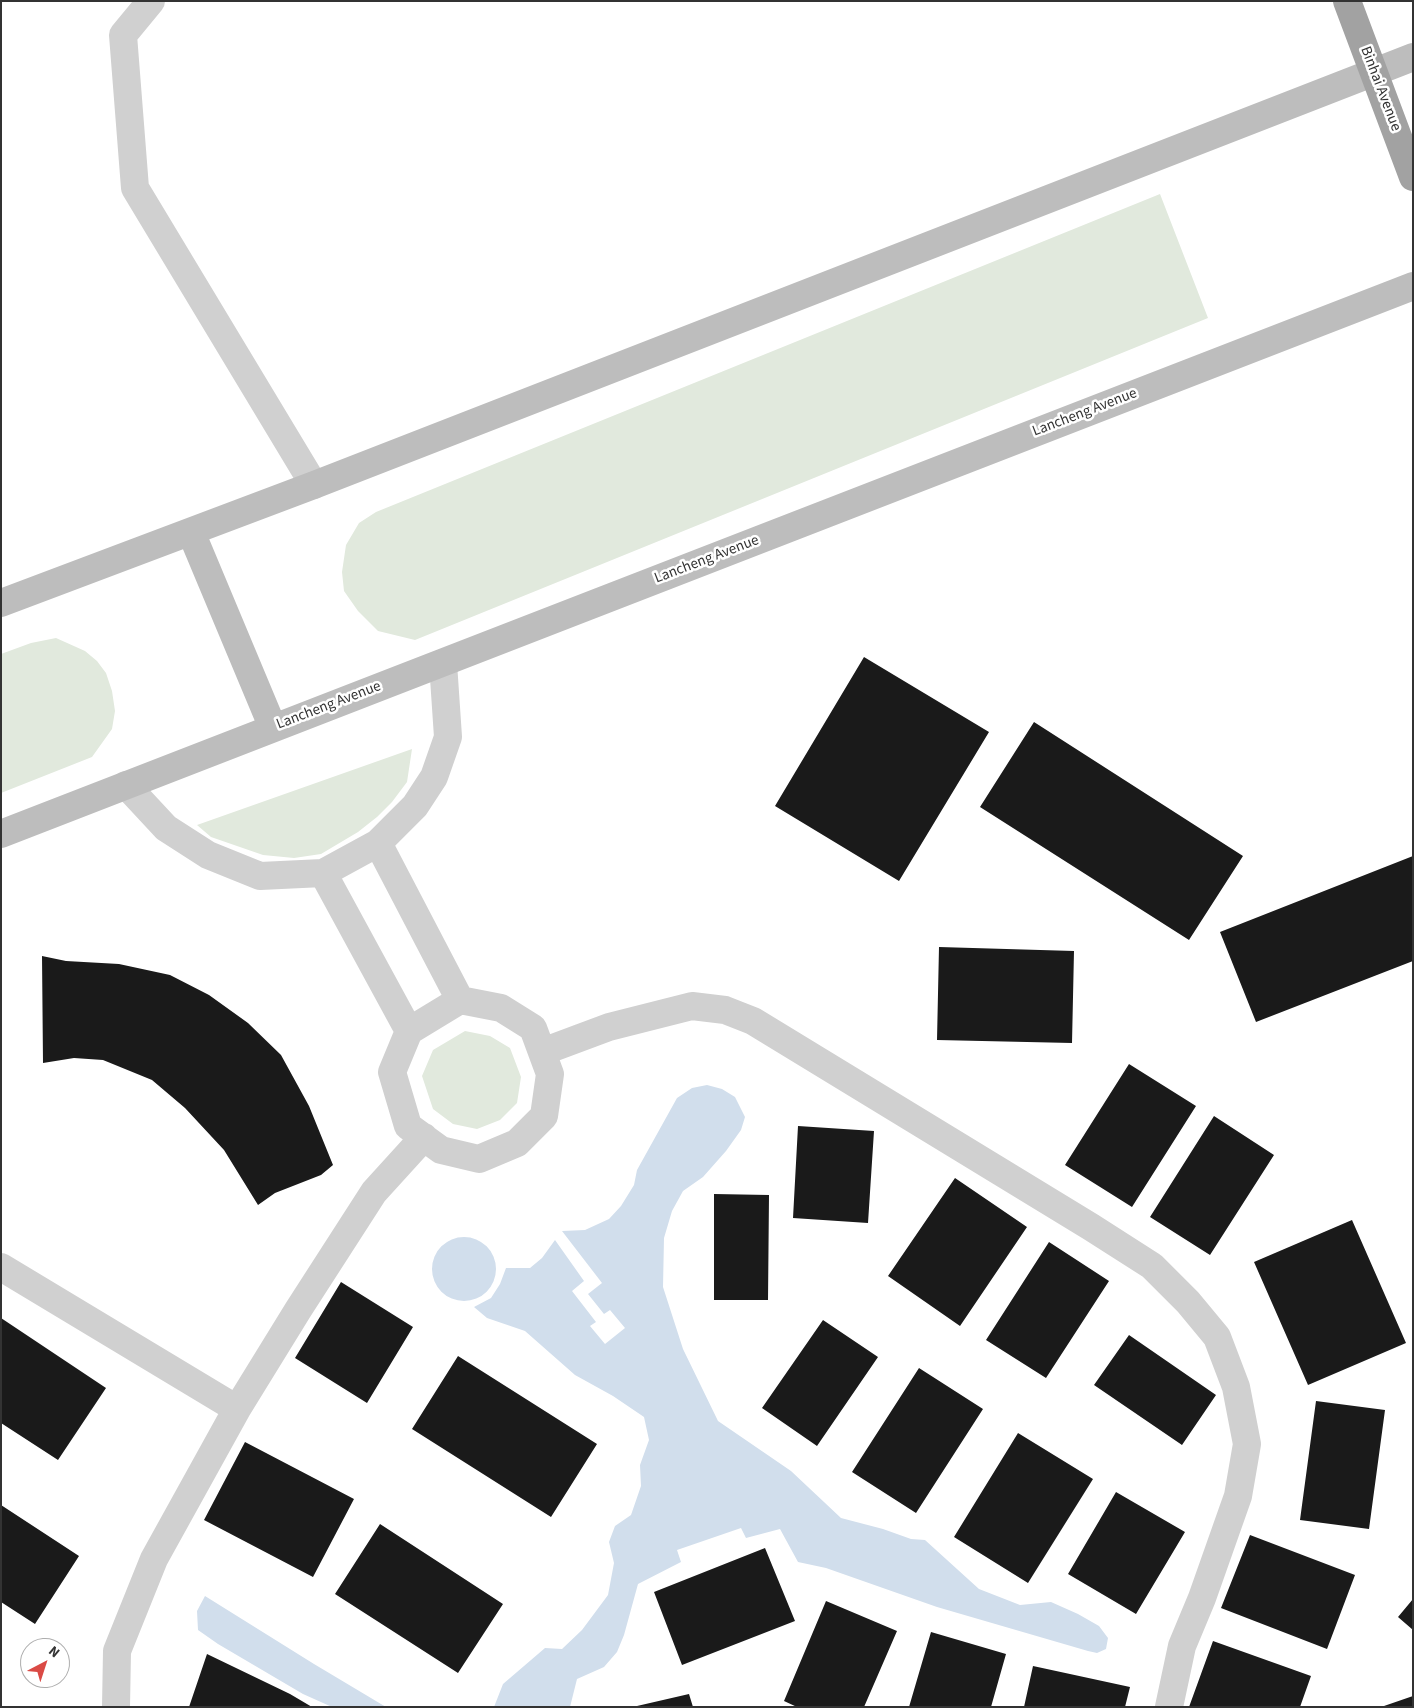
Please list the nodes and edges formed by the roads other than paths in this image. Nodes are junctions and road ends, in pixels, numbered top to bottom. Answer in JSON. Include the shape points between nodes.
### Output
{"nodes":[{"id":1,"x":150,"y":1,"type":"edge"},
{"id":2,"x":1347,"y":1,"type":"edge"},
{"id":3,"x":1413,"y":57,"type":"edge"},
{"id":4,"x":1374,"y":72,"type":"junction"},
{"id":5,"x":1413,"y":177,"type":"edge"},
{"id":6,"x":1413,"y":286,"type":"edge"},
{"id":7,"x":314,"y":485,"type":"junction"},
{"id":8,"x":191,"y":532,"type":"junction"},
{"id":9,"x":1,"y":603,"type":"edge"},
{"id":10,"x":443,"y":662,"type":"junction"},
{"id":11,"x":273,"y":728,"type":"junction"},
{"id":12,"x":126,"y":786,"type":"junction"},
{"id":13,"x":1,"y":834,"type":"edge"},
{"id":14,"x":378,"y":843,"type":"junction"},
{"id":15,"x":323,"y":873,"type":"junction"},
{"id":16,"x":460,"y":1000,"type":"junction"},
{"id":17,"x":409,"y":1031,"type":"junction"},
{"id":18,"x":542,"y":1052,"type":"junction"},
{"id":19,"x":424,"y":1137,"type":"junction"},
{"id":20,"x":1,"y":1267,"type":"edge"},
{"id":21,"x":237,"y":1409,"type":"junction"},
{"id":22,"x":116,"y":1707,"type":"edge"},
{"id":23,"x":1169,"y":1707,"type":"edge"}],
"edges":[{"from":1,"to":7,"type":"street","via":[[123,35],[135,188]]},
{"from":2,"to":4,"type":"highway","name":"Binhai Avenue"},
{"from":3,"to":4,"type":"main road"},
{"from":4,"to":5,"type":"highway","name":"Binhai Avenue"},
{"from":4,"to":7,"type":"main road"},
{"from":6,"to":10,"type":"main road","name":"Lancheng Avenue"},
{"from":7,"to":8,"type":"main road"},
{"from":8,"to":9,"type":"main road"},
{"from":8,"to":11,"type":"main road"},
{"from":10,"to":11,"type":"main road","name":"Lancheng Avenue"},
{"from":10,"to":14,"type":"street","via":[[448,737],[437,769],[415,806]]},
{"from":11,"to":12,"type":"main road","name":"Lancheng Avenue"},
{"from":12,"to":13,"type":"main road","name":"Lancheng Avenue"},
{"from":12,"to":15,"type":"street","via":[[166,828],[208,855],[260,876]]},
{"from":14,"to":15,"type":"street"},
{"from":14,"to":16,"type":"street"},
{"from":15,"to":17,"type":"street"},
{"from":16,"to":17,"type":"street"},
{"from":16,"to":18,"type":"street","via":[[501,1008],[533,1028]]},
{"from":17,"to":19,"type":"street","via":[[392,1072],[408,1126]]},
{"from":18,"to":19,"type":"street","via":[[550,1074],[544,1116],[516,1143],[479,1159],[441,1150]]},
{"from":18,"to":23,"type":"street","via":[[608,1026],[692,1006],[725,1010],[753,1022],[1099,1232],[1152,1266],[1188,1302],[1217,1337],[1236,1387],[1247,1444],[1238,1496],[1182,1646]]},
{"from":19,"to":21,"type":"street","via":[[374,1192]]},
{"from":20,"to":21,"type":"street"},
{"from":21,"to":22,"type":"street","via":[[154,1559],[117,1651]]}]}
